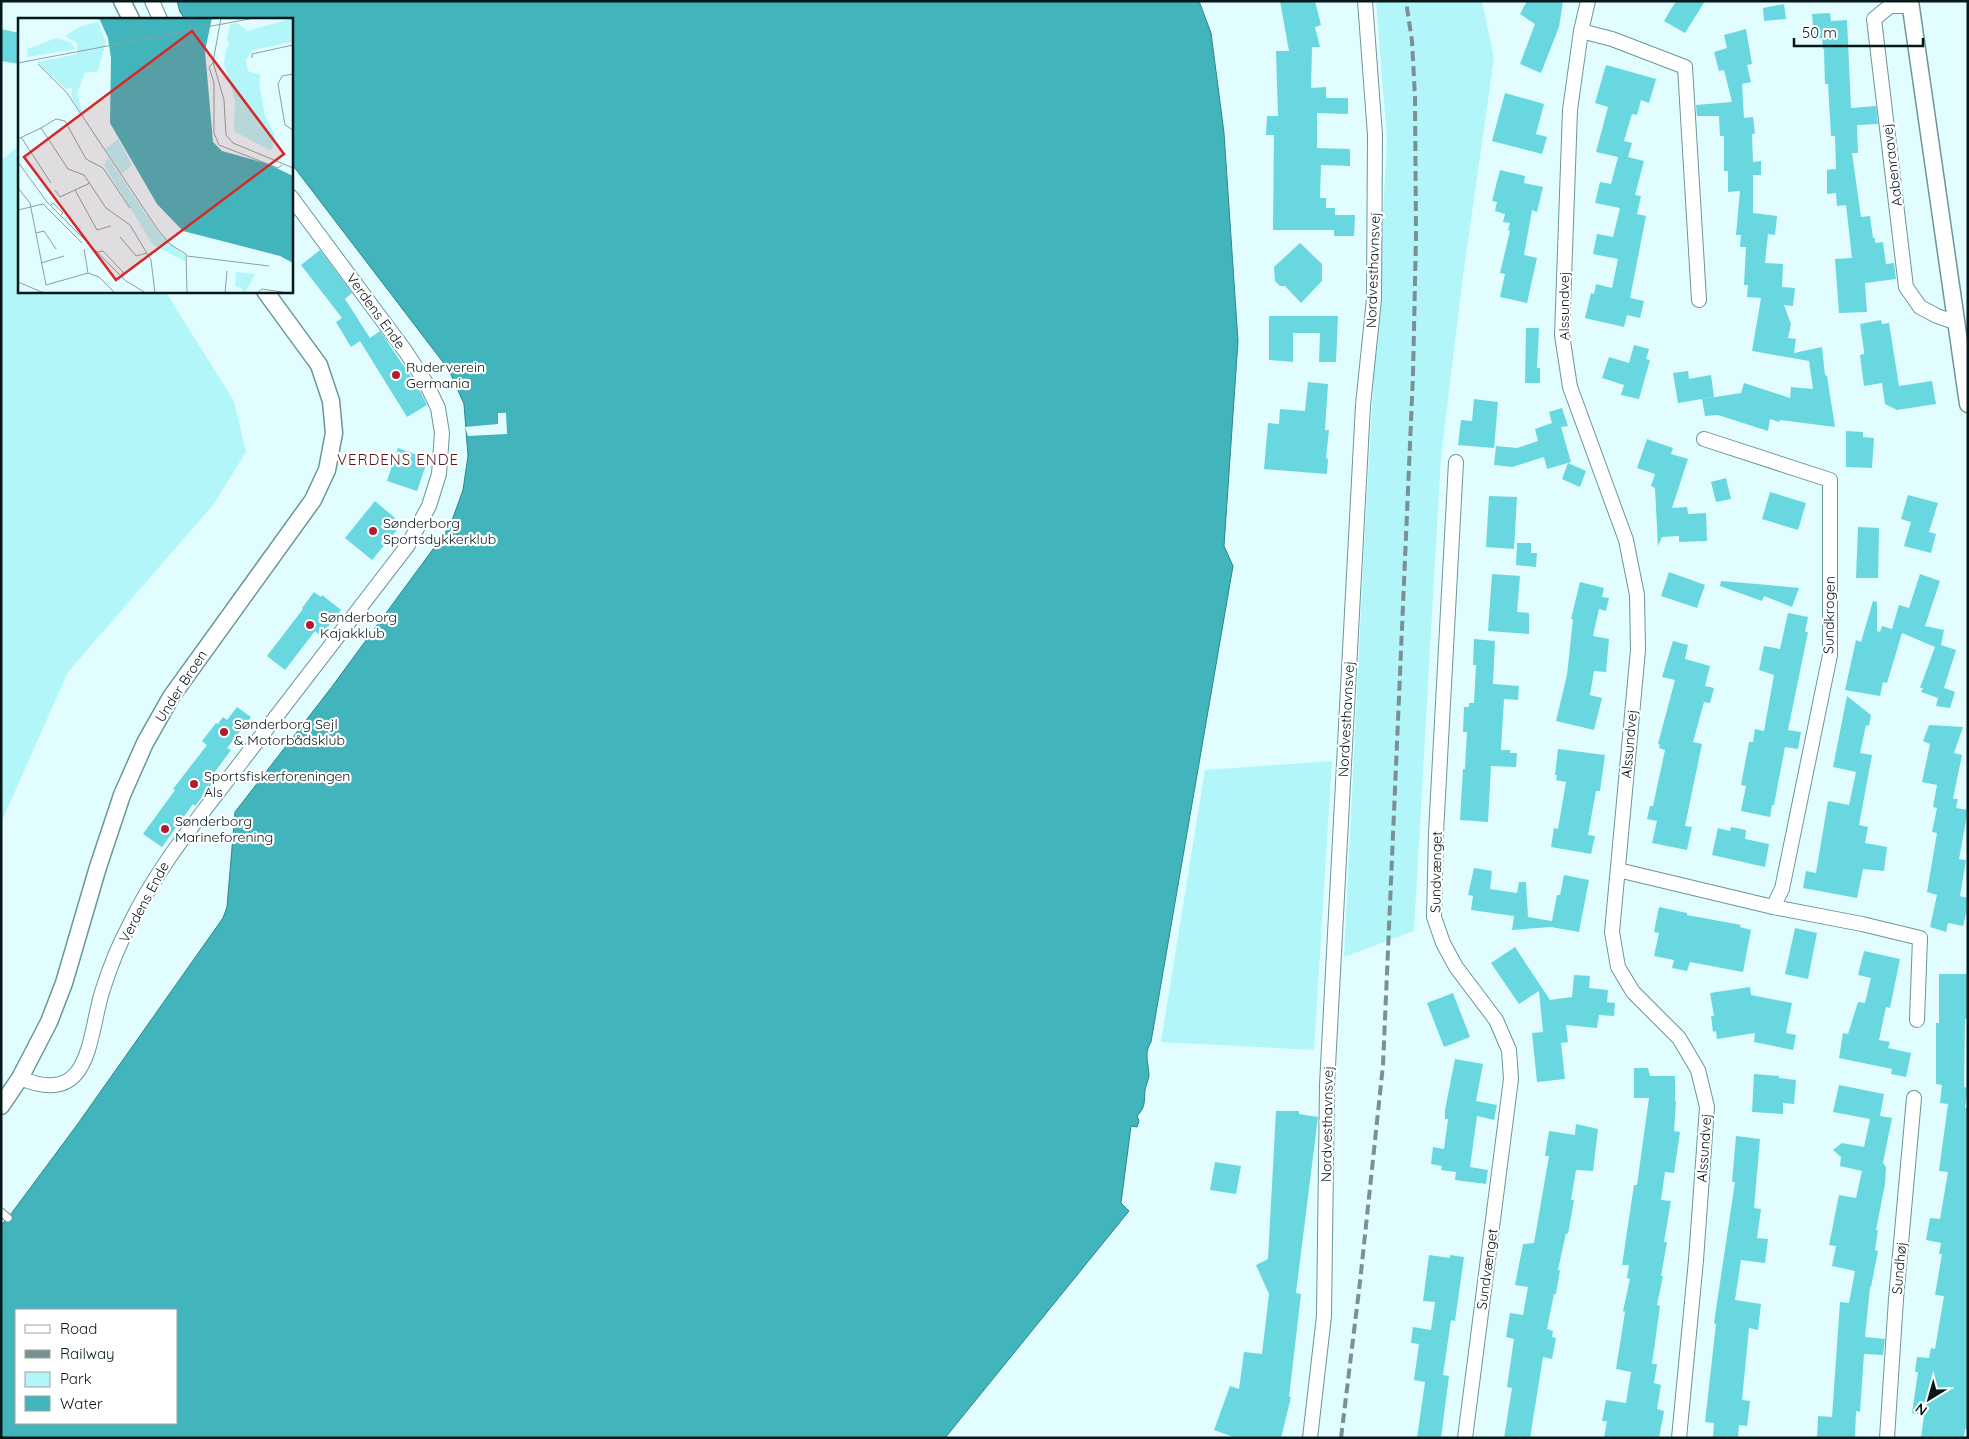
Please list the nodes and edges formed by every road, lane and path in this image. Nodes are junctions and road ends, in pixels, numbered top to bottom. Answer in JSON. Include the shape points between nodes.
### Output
{"nodes":[{"id":1,"x":122,"y":1,"type":"edge"},
{"id":2,"x":152,"y":1,"type":"edge"},
{"id":3,"x":1365,"y":1,"type":"edge"},
{"id":4,"x":1588,"y":1,"type":"edge"},
{"id":5,"x":1911,"y":3,"type":"edge"},
{"id":6,"x":130,"y":18,"type":"edge"},
{"id":7,"x":160,"y":18,"type":"edge"},
{"id":8,"x":1581,"y":31,"type":"junction"},
{"id":9,"x":292,"y":198,"type":"edge"},
{"id":10,"x":266,"y":292,"type":"edge"},
{"id":11,"x":1699,"y":300,"type":"dead end"},
{"id":12,"x":1957,"y":323,"type":"junction"},
{"id":13,"x":1968,"y":404,"type":"edge"},
{"id":14,"x":1704,"y":439,"type":"dead end"},
{"id":15,"x":1456,"y":462,"type":"dead end"},
{"id":16,"x":1618,"y":870,"type":"junction"},
{"id":17,"x":1773,"y":907,"type":"junction"},
{"id":18,"x":1917,"y":1020,"type":"dead end"},
{"id":19,"x":20,"y":1078,"type":"junction"},
{"id":20,"x":1914,"y":1098,"type":"dead end"},
{"id":21,"x":1,"y":1106,"type":"edge"},
{"id":22,"x":1,"y":1212,"type":"edge"},
{"id":23,"x":8,"y":1218,"type":"dead end"},
{"id":24,"x":1310,"y":1438,"type":"edge"},
{"id":25,"x":1464,"y":1438,"type":"edge"},
{"id":26,"x":1679,"y":1438,"type":"edge"},
{"id":27,"x":1887,"y":1438,"type":"edge"}],
"edges":[{"from":1,"to":6,"type":"street"},
{"from":2,"to":7,"type":"street"},
{"from":3,"to":24,"type":"street","name":"Nordvesthavnsvej","via":[[1375,135],[1374,299],[1363,405],[1327,1085],[1324,1316]]},
{"from":4,"to":8,"type":"street","name":"Alssundvej"},
{"from":5,"to":12,"type":"street","name":"Aabenraavej"},
{"from":5,"to":12,"type":"street","name":"Aabenraavej","via":[[1890,6],[1874,18],[1906,288],[1920,307]]},
{"from":8,"to":11,"type":"street","via":[[1686,67]]},
{"from":8,"to":16,"type":"street","name":"Alssundvej","via":[[1570,110],[1562,335],[1570,387],[1626,540],[1637,596],[1638,650]]},
{"from":9,"to":19,"type":"street","name":"Verdens Ende","via":[[426,383],[438,408],[442,433],[439,474],[429,506],[408,545],[165,862],[128,926],[102,992],[84,1062],[78,1073],[53,1086],[37,1085]]},
{"from":10,"to":19,"type":"street","name":"Under Broen","via":[[318,365],[331,401],[334,433],[326,470],[313,500],[171,697],[145,743],[122,795],[64,983],[49,1022]]},
{"from":12,"to":13,"type":"street","name":"Aabenraavej"},
{"from":14,"to":17,"type":"street","name":"Sundkrogen","via":[[1830,480],[1830,655],[1782,888]]},
{"from":15,"to":25,"type":"street","name":"Sundvænget","via":[[1434,917],[1456,967],[1496,1020],[1509,1050],[1511,1079]]},
{"from":16,"to":17,"type":"street"},
{"from":16,"to":26,"type":"street","name":"Alssundvej","via":[[1612,932],[1618,967],[1633,992],[1679,1038],[1698,1070],[1707,1107]]},
{"from":17,"to":18,"type":"street","via":[[1920,938]]},
{"from":19,"to":21,"type":"street","name":"Under Broen"},
{"from":20,"to":27,"type":"street","name":"Sundhøj"},
{"from":22,"to":23,"type":"lane"}]}
